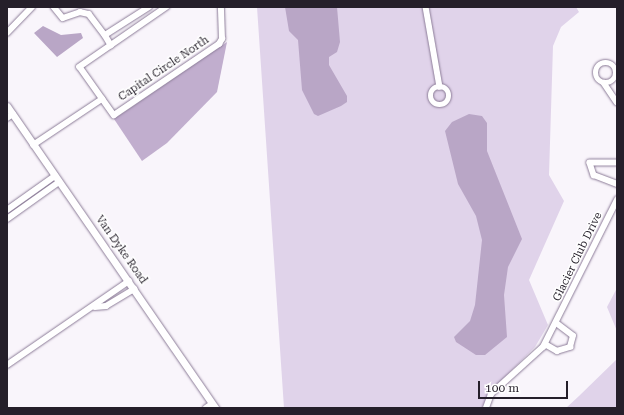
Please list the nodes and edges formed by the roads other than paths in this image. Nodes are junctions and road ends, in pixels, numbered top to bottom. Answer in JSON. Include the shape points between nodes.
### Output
{"nodes":[{"id":1,"x":32,"y":7,"type":"edge"},
{"id":2,"x":54,"y":7,"type":"edge"},
{"id":3,"x":88,"y":7,"type":"edge"},
{"id":4,"x":149,"y":7,"type":"edge"},
{"id":5,"x":167,"y":7,"type":"edge"},
{"id":6,"x":221,"y":7,"type":"edge"},
{"id":7,"x":426,"y":7,"type":"edge"},
{"id":8,"x":80,"y":12,"type":"junction"},
{"id":9,"x":7,"y":33,"type":"edge"},
{"id":10,"x":105,"y":35,"type":"junction"},
{"id":11,"x":111,"y":45,"type":"junction"},
{"id":12,"x":604,"y":83,"type":"dead end"},
{"id":13,"x":440,"y":87,"type":"dead end"},
{"id":14,"x":102,"y":99,"type":"junction"},
{"id":15,"x":617,"y":102,"type":"edge"},
{"id":16,"x":7,"y":106,"type":"edge"},
{"id":17,"x":10,"y":116,"type":"edge"},
{"id":18,"x":33,"y":145,"type":"junction"},
{"id":19,"x":617,"y":163,"type":"edge"},
{"id":20,"x":57,"y":179,"type":"junction"},
{"id":21,"x":617,"y":184,"type":"edge"},
{"id":22,"x":617,"y":200,"type":"edge"},
{"id":23,"x":7,"y":210,"type":"edge"},
{"id":24,"x":7,"y":218,"type":"edge"},
{"id":25,"x":129,"y":281,"type":"junction"},
{"id":26,"x":134,"y":289,"type":"junction"},
{"id":27,"x":95,"y":307,"type":"junction"},
{"id":28,"x":556,"y":324,"type":"junction"},
{"id":29,"x":545,"y":344,"type":"junction"},
{"id":30,"x":7,"y":365,"type":"edge"},
{"id":31,"x":211,"y":407,"type":"edge"},
{"id":32,"x":486,"y":408,"type":"edge"}],
"edges":[{"from":1,"to":9,"type":"street"},
{"from":2,"to":8,"type":"street","via":[[63,18]]},
{"from":3,"to":8,"type":"street"},
{"from":4,"to":10,"type":"street"},
{"from":5,"to":11,"type":"street"},
{"from":6,"to":14,"type":"street","name":"Capital Circle North","via":[[222,39],[212,48],[114,115]]},
{"from":7,"to":13,"type":"street"},
{"from":8,"to":10,"type":"street","via":[[89,14]]},
{"from":10,"to":11,"type":"street"},
{"from":11,"to":14,"type":"street","via":[[80,67]]},
{"from":12,"to":15,"type":"street"},
{"from":14,"to":18,"type":"street"},
{"from":16,"to":17,"type":"street","name":"Van Dyke Road"},
{"from":17,"to":18,"type":"street","name":"Van Dyke Road"},
{"from":18,"to":20,"type":"street","name":"Van Dyke Road"},
{"from":19,"to":21,"type":"street","via":[[590,163],[594,175]]},
{"from":20,"to":23,"type":"street"},
{"from":20,"to":24,"type":"street"},
{"from":20,"to":25,"type":"street","name":"Van Dyke Road"},
{"from":22,"to":28,"type":"street","name":"Glacier Club Drive"},
{"from":25,"to":26,"type":"street","name":"Van Dyke Road"},
{"from":25,"to":27,"type":"street"},
{"from":26,"to":27,"type":"street","via":[[106,306]]},
{"from":26,"to":31,"type":"street","name":"Van Dyke Road"},
{"from":27,"to":30,"type":"street"},
{"from":28,"to":29,"type":"street","name":"Glacier Club Drive"},
{"from":28,"to":29,"type":"street","via":[[570,332],[573,341],[570,347],[557,350]]},
{"from":29,"to":32,"type":"street","name":"Glacier Club Drive","via":[[526,366],[491,394]]}]}
